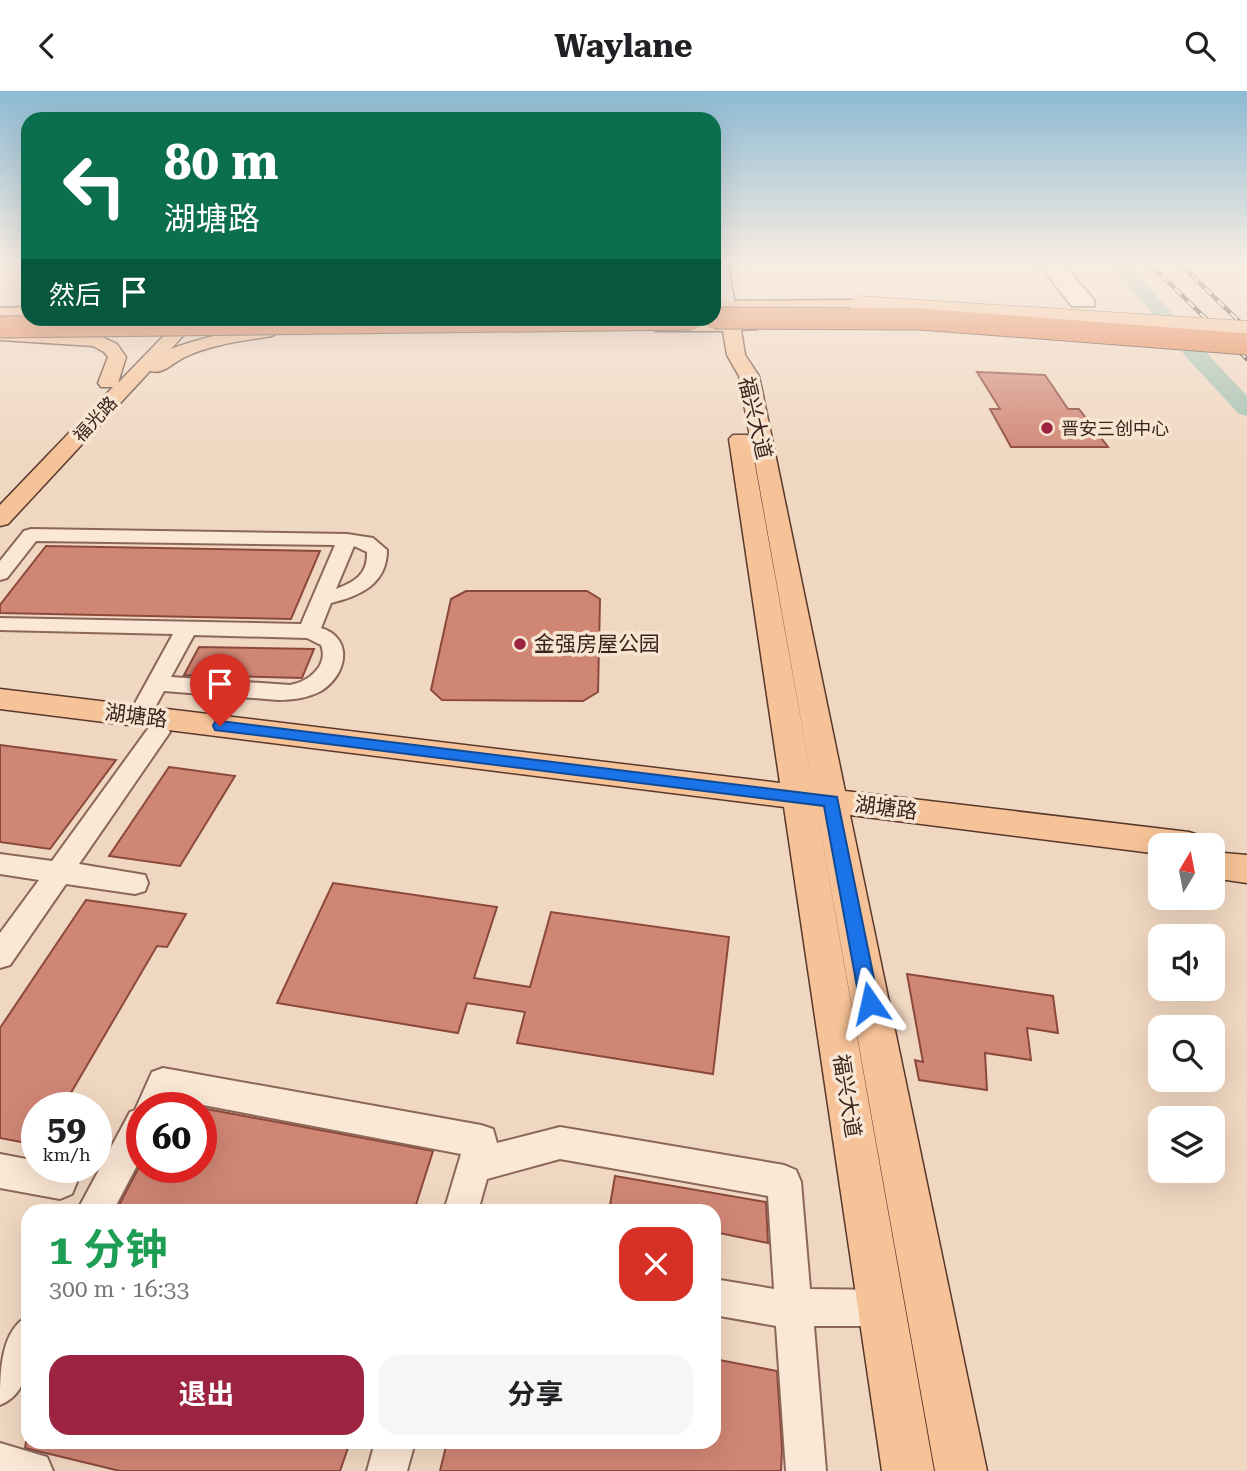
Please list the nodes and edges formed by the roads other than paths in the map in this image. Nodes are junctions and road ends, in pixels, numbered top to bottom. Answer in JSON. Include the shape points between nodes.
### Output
{"nodes":[{"id":1,"x":127,"y":327,"type":"edge"},
{"id":2,"x":170,"y":327,"type":"edge"},
{"id":3,"x":171,"y":327,"type":"edge"},
{"id":4,"x":213,"y":327,"type":"edge"},
{"id":5,"x":420,"y":327,"type":"edge"},
{"id":6,"x":724,"y":327,"type":"edge"},
{"id":7,"x":897,"y":327,"type":"edge"},
{"id":8,"x":1030,"y":327,"type":"edge"},
{"id":9,"x":1116,"y":327,"type":"edge"},
{"id":10,"x":1207,"y":327,"type":"edge"},
{"id":11,"x":1247,"y":330,"type":"edge"},
{"id":12,"x":272,"y":331,"type":"junction"},
{"id":13,"x":0,"y":334,"type":"edge"},
{"id":14,"x":1247,"y":337,"type":"edge"},
{"id":15,"x":1247,"y":344,"type":"edge"},
{"id":16,"x":1247,"y":351,"type":"edge"},
{"id":17,"x":108,"y":383,"type":"junction"},
{"id":18,"x":94,"y":421,"type":"junction"},
{"id":19,"x":0,"y":495,"type":"edge"},
{"id":20,"x":0,"y":519,"type":"edge"},
{"id":21,"x":346,"y":540,"type":"junction"},
{"id":22,"x":0,"y":574,"type":"edge"},
{"id":23,"x":323,"y":599,"type":"junction"},
{"id":24,"x":0,"y":624,"type":"edge"},
{"id":25,"x":187,"y":628,"type":"junction"},
{"id":26,"x":309,"y":631,"type":"junction"},
{"id":27,"x":157,"y":683,"type":"junction"},
{"id":28,"x":0,"y":699,"type":"edge"},
{"id":29,"x":0,"y":713,"type":"edge"},
{"id":30,"x":149,"y":724,"type":"junction"},
{"id":31,"x":816,"y":806,"type":"junction"},
{"id":32,"x":1148,"y":841,"type":"edge"},
{"id":33,"x":1225,"y":849,"type":"edge"},
{"id":34,"x":1247,"y":852,"type":"edge"},
{"id":35,"x":1148,"y":856,"type":"edge"},
{"id":36,"x":0,"y":864,"type":"edge"},
{"id":37,"x":1225,"y":866,"type":"edge"},
{"id":38,"x":1247,"y":869,"type":"edge"},
{"id":39,"x":59,"y":873,"type":"junction"},
{"id":40,"x":135,"y":883,"type":"dead end"},
{"id":41,"x":0,"y":956,"type":"edge"},
{"id":42,"x":158,"y":1092,"type":"edge"},
{"id":43,"x":212,"y":1092,"type":"edge"},
{"id":44,"x":217,"y":1093,"type":"edge"},
{"id":45,"x":126,"y":1152,"type":"edge"},
{"id":46,"x":474,"y":1166,"type":"junction"},
{"id":47,"x":0,"y":1171,"type":"edge"},
{"id":48,"x":21,"y":1175,"type":"edge"},
{"id":49,"x":98,"y":1204,"type":"edge"},
{"id":50,"x":463,"y":1204,"type":"edge"},
{"id":51,"x":721,"y":1298,"type":"edge"},
{"id":52,"x":793,"y":1307,"type":"junction"},
{"id":53,"x":882,"y":1308,"type":"junction"},
{"id":54,"x":21,"y":1348,"type":"edge"},
{"id":55,"x":0,"y":1387,"type":"edge"},
{"id":56,"x":393,"y":1449,"type":"edge"},
{"id":57,"x":0,"y":1463,"type":"edge"},
{"id":58,"x":33,"y":1471,"type":"edge"},
{"id":59,"x":387,"y":1471,"type":"edge"},
{"id":60,"x":806,"y":1471,"type":"edge"},
{"id":61,"x":908,"y":1471,"type":"edge"},
{"id":62,"x":961,"y":1471,"type":"edge"}],
"edges":[{"from":1,"to":13,"type":"main road"},
{"from":2,"to":17,"type":"main road","name":"福光路"},
{"from":3,"to":18,"type":"main road","name":"福光路"},
{"from":4,"to":12,"type":"main road"},
{"from":5,"to":12,"type":"main road"},
{"from":6,"to":31,"type":"main road","name":"福兴大道","via":[[729,376]]},
{"from":7,"to":16,"type":"main road"},
{"from":8,"to":15,"type":"highway","bridge":true},
{"from":9,"to":14,"type":"highway","bridge":true},
{"from":10,"to":11,"type":"main road","bridge":true},
{"from":12,"to":18,"type":"main road","via":[[212,342],[166,359]]},
{"from":13,"to":17,"type":"main road","via":[[105,344],[117,357]]},
{"from":17,"to":19,"type":"main road","name":"福光路"},
{"from":18,"to":20,"type":"main road","name":"福光路"},
{"from":21,"to":22,"type":"street","via":[[31,535]]},
{"from":21,"to":23,"type":"street"},
{"from":21,"to":23,"type":"street","via":[[366,542],[377,549],[371,576],[360,588]]},
{"from":23,"to":26,"type":"street"},
{"from":24,"to":25,"type":"street"},
{"from":25,"to":26,"type":"street"},
{"from":25,"to":27,"type":"street"},
{"from":26,"to":27,"type":"street","via":[[327,635],[334,654],[326,676],[313,687],[282,692]]},
{"from":27,"to":30,"type":"street"},
{"from":28,"to":30,"type":"main road","name":"湖塘路"},
{"from":29,"to":30,"type":"main road","name":"湖塘路"},
{"from":30,"to":31,"type":"main road","name":"湖塘路"},
{"from":30,"to":39,"type":"street"},
{"from":31,"to":32,"type":"main road","name":"湖塘路"},
{"from":31,"to":35,"type":"main road","name":"湖塘路"},
{"from":31,"to":53,"type":"main road","name":"福兴大道"},
{"from":31,"to":62,"type":"main road","name":"福兴大道"},
{"from":33,"to":34,"type":"main road"},
{"from":36,"to":39,"type":"street"},
{"from":37,"to":38,"type":"main road"},
{"from":39,"to":40,"type":"street"},
{"from":39,"to":41,"type":"street"},
{"from":42,"to":43,"type":"street","via":[[163,1083]]},
{"from":44,"to":46,"type":"street","via":[[481,1141]]},
{"from":45,"to":49,"type":"street"},
{"from":46,"to":50,"type":"street"},
{"from":46,"to":52,"type":"street","via":[[560,1143],[784,1182]]},
{"from":47,"to":48,"type":"street"},
{"from":51,"to":52,"type":"street"},
{"from":52,"to":53,"type":"street"},
{"from":52,"to":60,"type":"street"},
{"from":53,"to":61,"type":"main road","name":"福兴大道"},
{"from":54,"to":55,"type":"street"},
{"from":56,"to":59,"type":"street"},
{"from":57,"to":58,"type":"street"}]}
